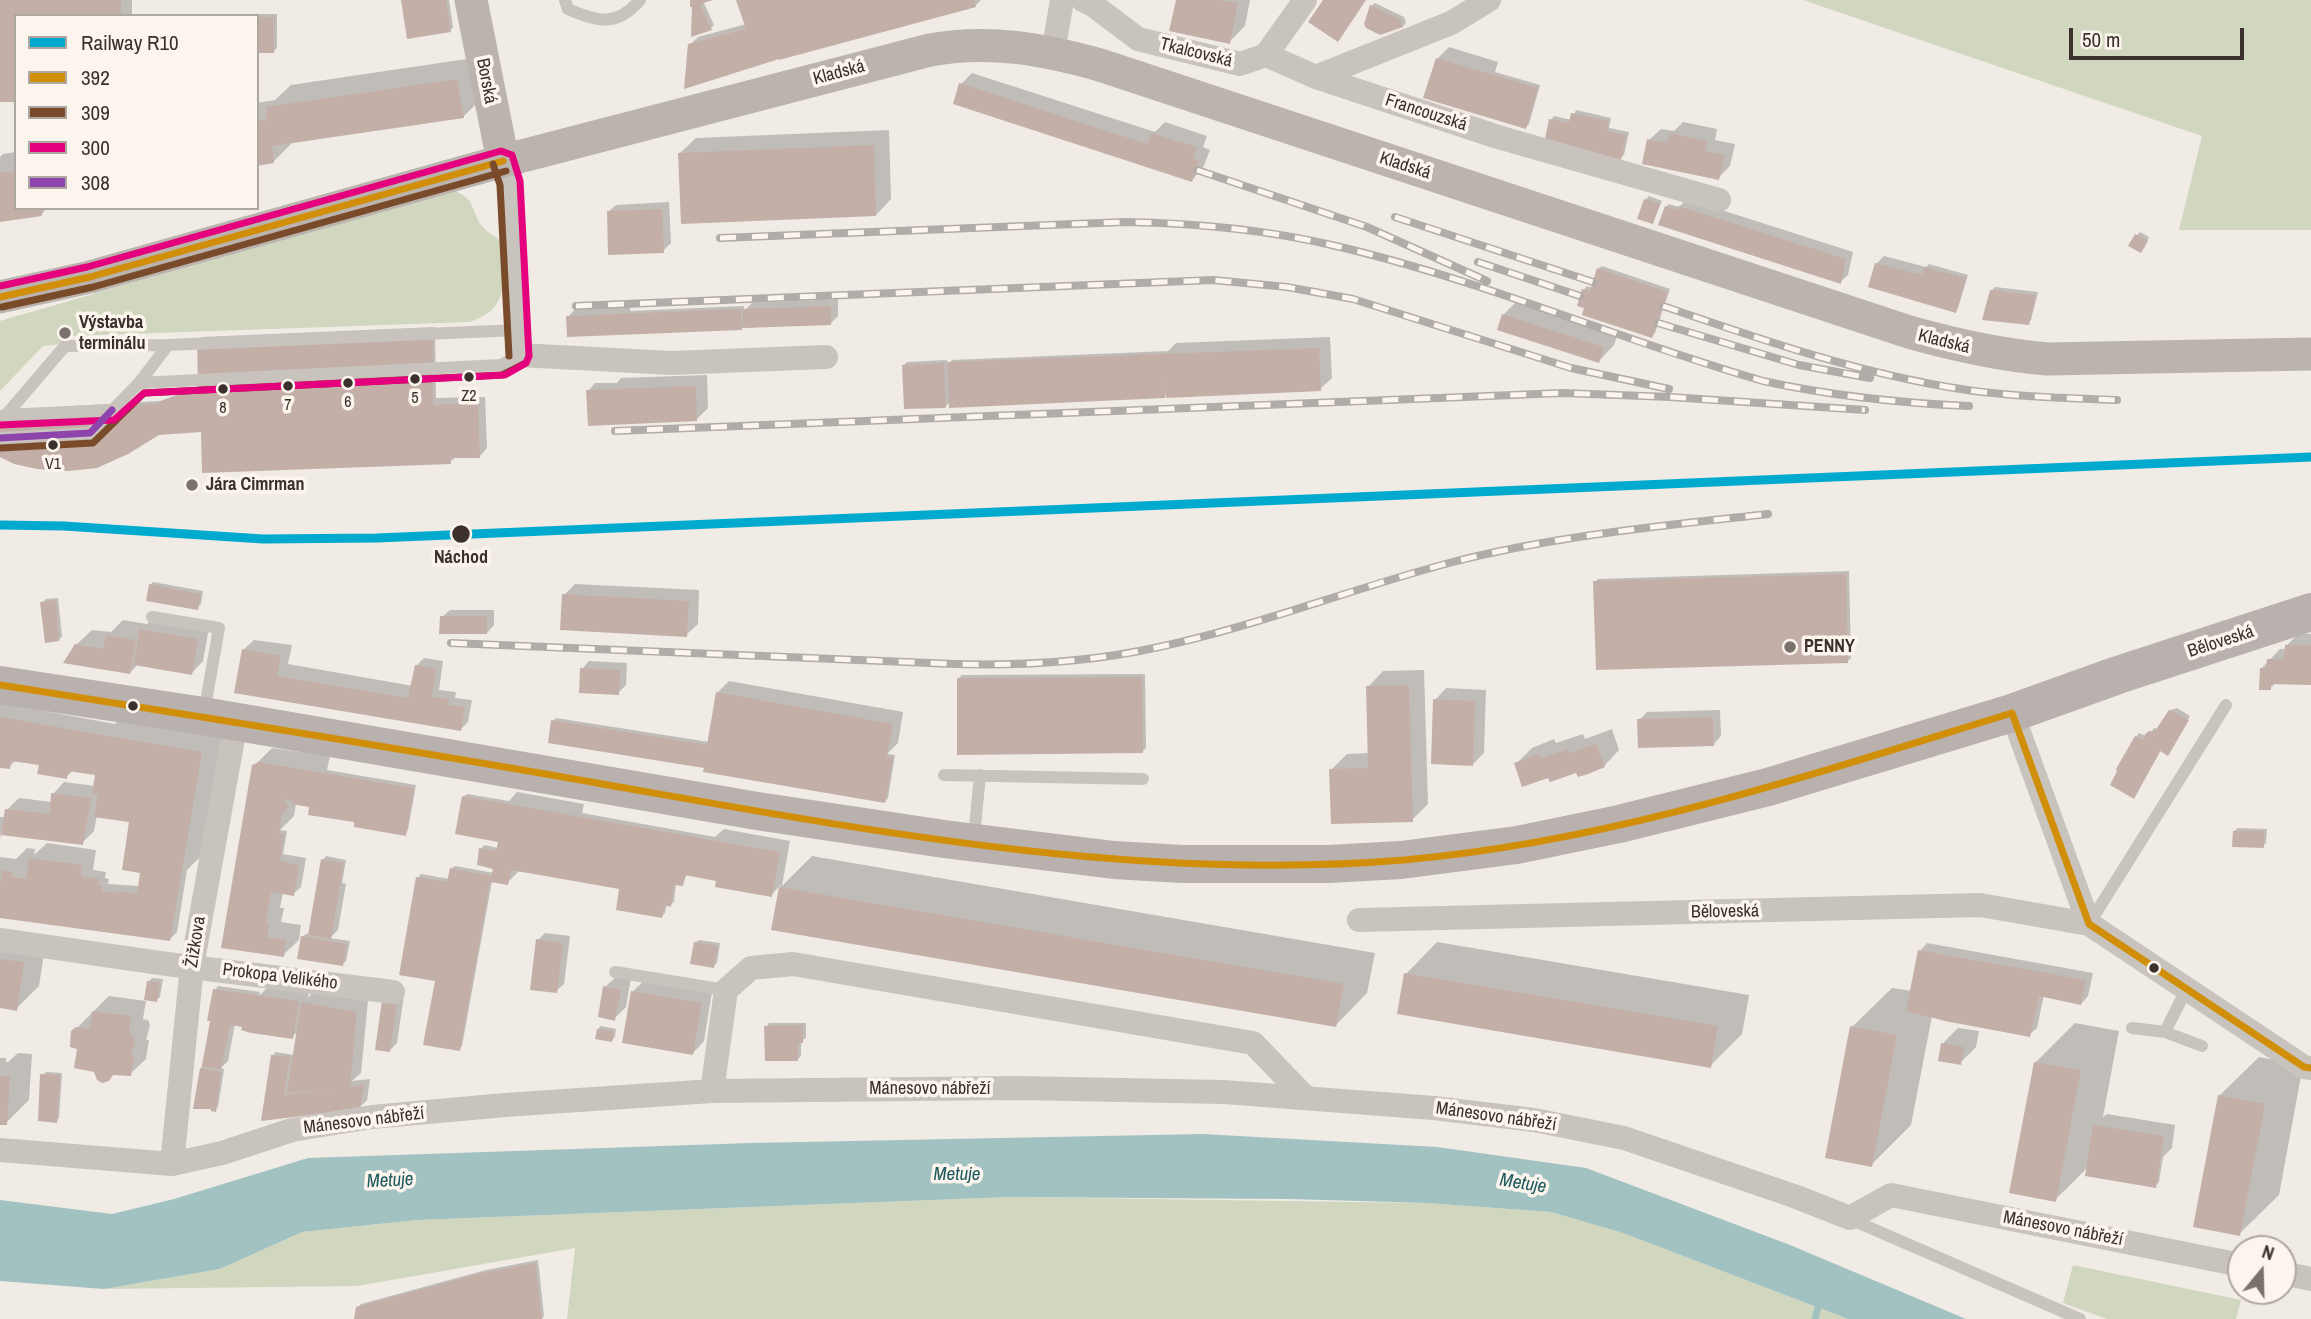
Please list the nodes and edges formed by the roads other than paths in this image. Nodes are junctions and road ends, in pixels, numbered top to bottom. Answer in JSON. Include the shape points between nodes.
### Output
{"nodes":[{"id":1,"x":471,"y":0,"type":"edge"},
{"id":2,"x":565,"y":0,"type":"edge"},
{"id":3,"x":640,"y":0,"type":"edge"},
{"id":4,"x":1062,"y":0,"type":"edge"},
{"id":5,"x":1083,"y":0,"type":"edge"},
{"id":6,"x":1305,"y":0,"type":"edge"},
{"id":7,"x":1489,"y":0,"type":"edge"},
{"id":8,"x":1053,"y":53,"type":"junction"},
{"id":9,"x":1266,"y":55,"type":"junction"},
{"id":10,"x":1316,"y":78,"type":"junction"},
{"id":11,"x":506,"y":172,"type":"junction"},
{"id":12,"x":1719,"y":200,"type":"dead end"},
{"id":13,"x":0,"y":297,"type":"edge"},
{"id":14,"x":518,"y":330,"type":"junction"},
{"id":15,"x":168,"y":345,"type":"junction"},
{"id":16,"x":2311,"y":354,"type":"edge"},
{"id":17,"x":519,"y":355,"type":"junction"},
{"id":18,"x":826,"y":357,"type":"dead end"},
{"id":19,"x":139,"y":383,"type":"junction"},
{"id":20,"x":112,"y":410,"type":"junction"},
{"id":21,"x":3,"y":415,"type":"edge"},
{"id":22,"x":0,"y":438,"type":"edge"},
{"id":23,"x":2311,"y":612,"type":"edge"},
{"id":24,"x":152,"y":617,"type":"dead end"},
{"id":25,"x":0,"y":685,"type":"edge"},
{"id":26,"x":2226,"y":705,"type":"dead end"},
{"id":27,"x":2012,"y":713,"type":"junction"},
{"id":28,"x":219,"y":719,"type":"junction"},
{"id":29,"x":944,"y":775,"type":"dead end"},
{"id":30,"x":980,"y":775,"type":"junction"},
{"id":31,"x":1143,"y":779,"type":"dead end"},
{"id":32,"x":974,"y":843,"type":"junction"},
{"id":33,"x":1359,"y":920,"type":"dead end"},
{"id":34,"x":2089,"y":924,"type":"junction"},
{"id":35,"x":0,"y":940,"type":"edge"},
{"id":36,"x":192,"y":966,"type":"junction"},
{"id":37,"x":615,"y":972,"type":"dead end"},
{"id":38,"x":2187,"y":988,"type":"junction"},
{"id":39,"x":726,"y":990,"type":"junction"},
{"id":40,"x":393,"y":992,"type":"dead end"},
{"id":41,"x":2132,"y":1028,"type":"dead end"},
{"id":42,"x":2165,"y":1032,"type":"junction"},
{"id":43,"x":2202,"y":1046,"type":"dead end"},
{"id":44,"x":2311,"y":1068,"type":"edge"},
{"id":45,"x":712,"y":1091,"type":"junction"},
{"id":46,"x":1306,"y":1098,"type":"junction"},
{"id":47,"x":0,"y":1150,"type":"edge"},
{"id":48,"x":172,"y":1164,"type":"junction"},
{"id":49,"x":1850,"y":1219,"type":"junction"},
{"id":50,"x":2227,"y":1262,"type":"edge"},
{"id":51,"x":2080,"y":1319,"type":"edge"}],
"edges":[{"from":1,"to":11,"type":"main road","name":"Borská"},
{"from":2,"to":3,"type":"lane","via":[[568,9],[607,21],[623,16]]},
{"from":4,"to":8,"type":"street"},
{"from":5,"to":9,"type":"street","name":"Tkalcovská","via":[[1138,39],[1240,64]]},
{"from":6,"to":9,"type":"street"},
{"from":7,"to":10,"type":"street","via":[[1451,23]]},
{"from":8,"to":11,"type":"main road","name":"Kladská","via":[[998,44],[930,50]]},
{"from":8,"to":16,"type":"main road","name":"Kladská","via":[[1947,343],[2048,359]]},
{"from":9,"to":10,"type":"street"},
{"from":10,"to":12,"type":"street","name":"Francouzská","via":[[1498,137]]},
{"from":11,"to":13,"type":"main road","name":"Kladská"},
{"from":11,"to":14,"type":"street"},
{"from":14,"to":15,"type":"lane"},
{"from":14,"to":17,"type":"street"},
{"from":15,"to":19,"type":"lane"},
{"from":15,"to":21,"type":"lane","via":[[65,346]]},
{"from":17,"to":18,"type":"street","via":[[672,363]]},
{"from":17,"to":19,"type":"lane","via":[[501,365]]},
{"from":19,"to":20,"type":"lane"},
{"from":20,"to":21,"type":"lane"},
{"from":20,"to":22,"type":"lane","via":[[90,433]]},
{"from":23,"to":27,"type":"main road","name":"Běloveská"},
{"from":24,"to":28,"type":"lane","via":[[219,628]]},
{"from":25,"to":28,"type":"main road","name":"Běloveská"},
{"from":26,"to":34,"type":"lane"},
{"from":27,"to":32,"type":"main road","name":"Běloveská","via":[[1768,787],[1619,824],[1460,854],[1329,864],[1182,864]]},
{"from":27,"to":34,"type":"street"},
{"from":28,"to":32,"type":"main road","name":"Běloveská","via":[[757,811]]},
{"from":28,"to":36,"type":"street","name":"Žižkova"},
{"from":29,"to":30,"type":"lane"},
{"from":30,"to":31,"type":"lane"},
{"from":30,"to":32,"type":"lane"},
{"from":33,"to":34,"type":"street","name":"Běloveská","via":[[1980,905]]},
{"from":34,"to":38,"type":"street","name":"Běloveská"},
{"from":35,"to":36,"type":"street","name":"Prokopa Velikého"},
{"from":36,"to":40,"type":"street","name":"Prokopa Velikého"},
{"from":36,"to":48,"type":"street","name":"Žižkova"},
{"from":37,"to":39,"type":"lane"},
{"from":38,"to":42,"type":"lane"},
{"from":38,"to":44,"type":"street","name":"Běloveská"},
{"from":39,"to":45,"type":"street"},
{"from":39,"to":46,"type":"street","via":[[751,968],[793,964],[1253,1043]]},
{"from":41,"to":42,"type":"lane"},
{"from":42,"to":43,"type":"lane"},
{"from":45,"to":46,"type":"street","name":"Mánesovo nábřeží","via":[[1017,1088]]},
{"from":45,"to":48,"type":"street","name":"Mánesovo nábřeží","via":[[372,1117],[292,1130]]},
{"from":46,"to":49,"type":"street","name":"Mánesovo nábřeží","via":[[1534,1120],[1624,1138]]},
{"from":47,"to":48,"type":"street","name":"Mánesovo nábřeží"},
{"from":49,"to":50,"type":"street","name":"Mánesovo nábřeží","via":[[1891,1195]]},
{"from":49,"to":51,"type":"lane","name":"Mánesovo nábřeží"}]}
